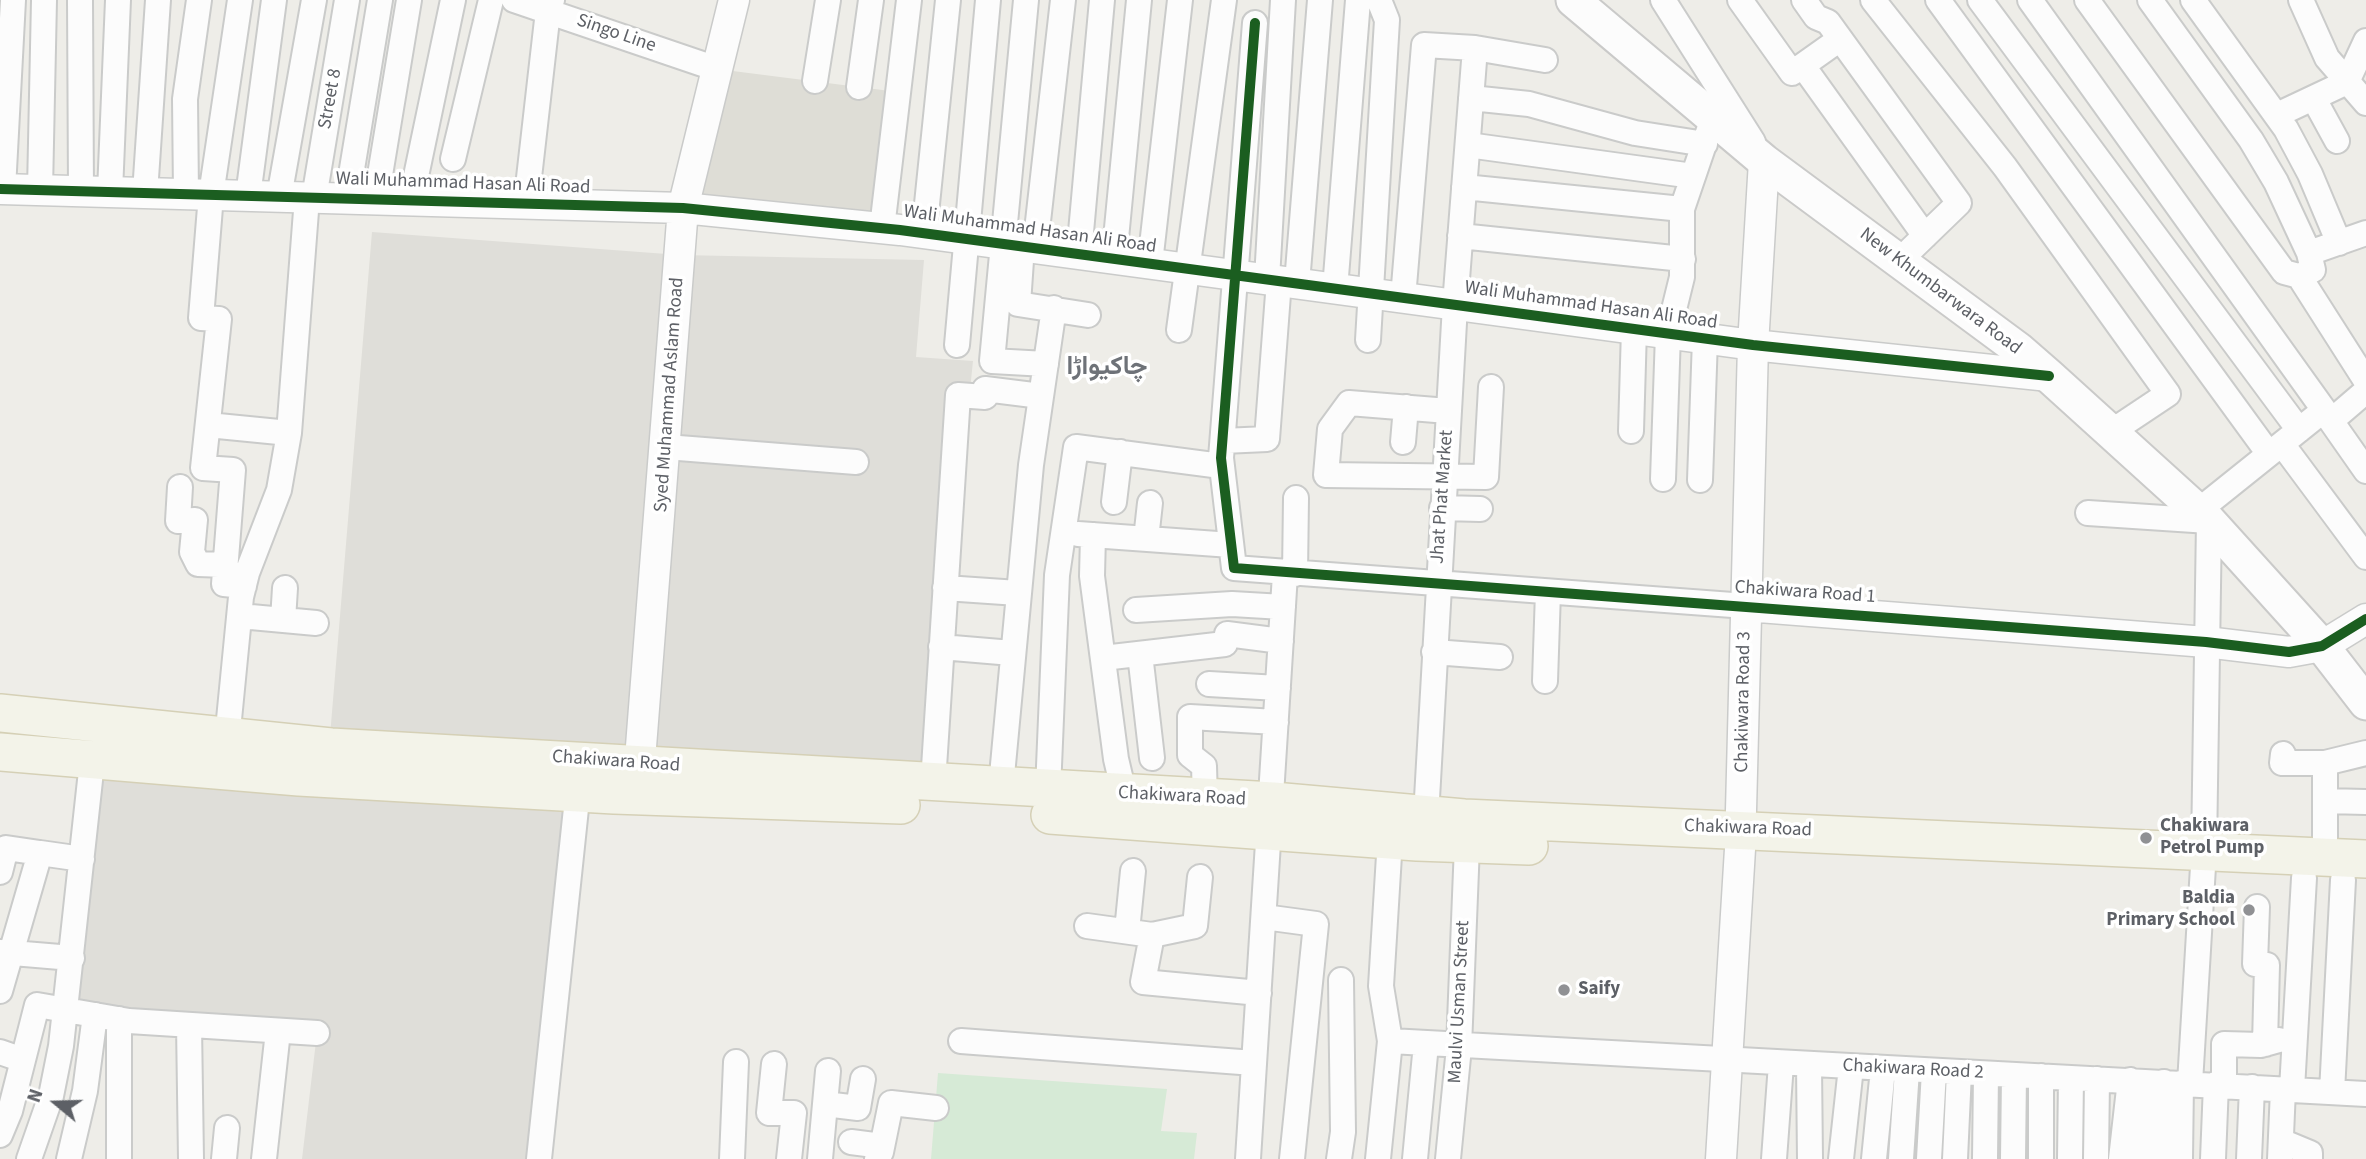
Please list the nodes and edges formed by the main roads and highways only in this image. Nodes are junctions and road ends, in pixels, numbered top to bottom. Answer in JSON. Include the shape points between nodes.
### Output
{"nodes":[{"id":1,"x":1573,"y":0,"type":"edge"},
{"id":2,"x":2366,"y":703,"type":"edge"},
{"id":3,"x":0,"y":713,"type":"edge"},
{"id":4,"x":0,"y":752,"type":"edge"},
{"id":5,"x":226,"y":755,"type":"junction"},
{"id":6,"x":638,"y":780,"type":"junction"},
{"id":7,"x":1271,"y":816,"type":"junction"},
{"id":8,"x":1740,"y":839,"type":"junction"},
{"id":9,"x":2341,"y":871,"type":"edge"}],
"edges":[{"from":1,"to":2,"type":"main road","name":"New Khumbarwara Road","via":[[1709,131],[1764,161],[2049,376],[2204,516],[2322,646]]},
{"from":3,"to":5,"type":"main road","name":"Chakiwara Road"},
{"from":4,"to":5,"type":"main road","name":"Chakiwara Road","via":[[92,762]]},
{"from":5,"to":6,"type":"main road","name":"Chakiwara Road","via":[[331,747]]},
{"from":6,"to":7,"type":"main road","name":"Chakiwara Road","via":[[913,805]]},
{"from":6,"to":7,"type":"main road","name":"Chakiwara Road","via":[[933,783],[1048,790],[1120,776]]},
{"from":7,"to":8,"type":"main road","name":"Chakiwara Road","via":[[1426,816]]},
{"from":7,"to":8,"type":"main road","name":"Chakiwara Road","via":[[1390,839],[1467,845]]},
{"from":8,"to":9,"type":"main road","name":"Chakiwara Road","via":[[2204,860]]}]}
